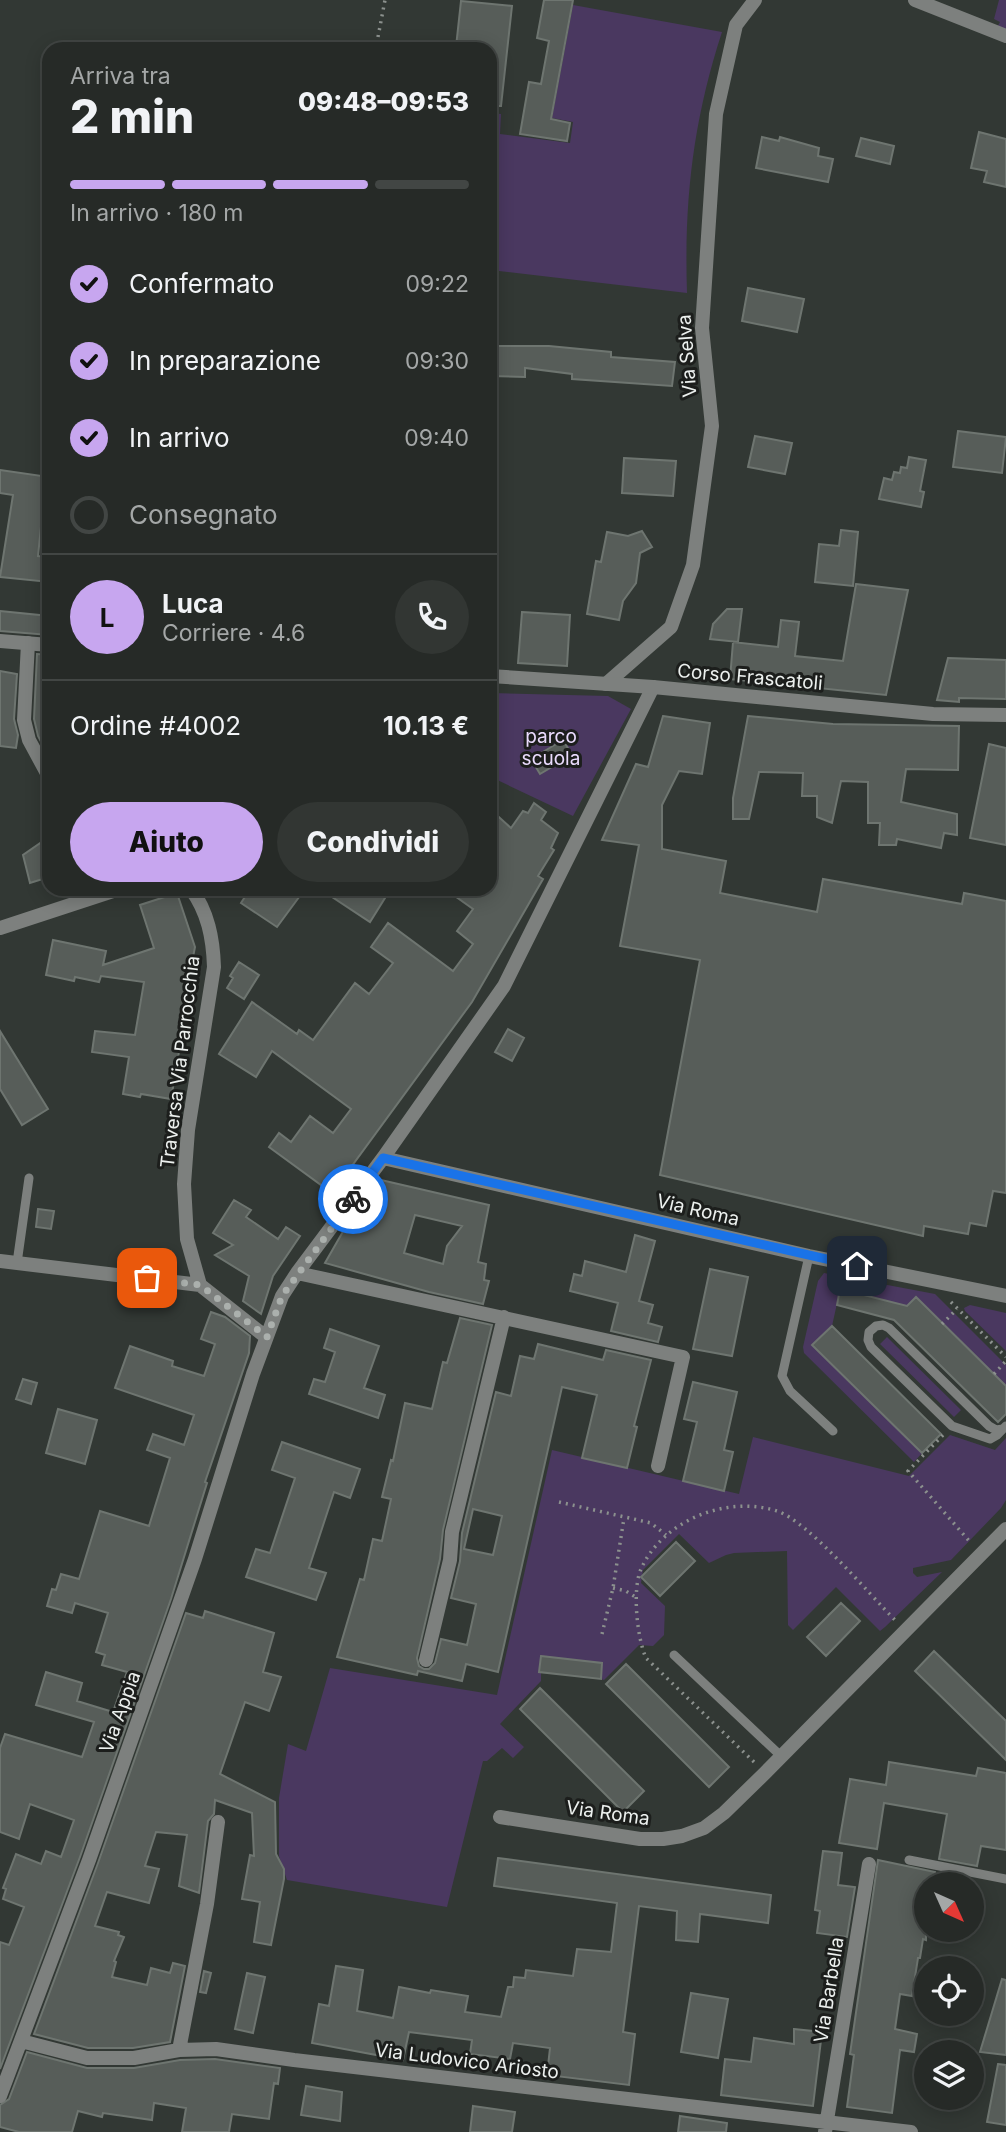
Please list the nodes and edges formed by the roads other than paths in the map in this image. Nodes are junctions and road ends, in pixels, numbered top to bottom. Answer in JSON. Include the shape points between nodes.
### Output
{"nodes":[{"id":1,"x":755,"y":0,"type":"edge"},
{"id":2,"x":915,"y":0,"type":"edge"},
{"id":3,"x":1006,"y":36,"type":"edge"},
{"id":4,"x":0,"y":641,"type":"edge"},
{"id":5,"x":28,"y":643,"type":"junction"},
{"id":6,"x":42,"y":644,"type":"edge"},
{"id":7,"x":497,"y":676,"type":"edge"},
{"id":8,"x":602,"y":683,"type":"junction"},
{"id":9,"x":653,"y":687,"type":"junction"},
{"id":10,"x":1006,"y":715,"type":"edge"},
{"id":11,"x":42,"y":765,"type":"edge"},
{"id":12,"x":98,"y":896,"type":"edge"},
{"id":13,"x":196,"y":896,"type":"edge"},
{"id":14,"x":0,"y":928,"type":"edge"},
{"id":15,"x":383,"y":1158,"type":"junction"},
{"id":16,"x":29,"y":1178,"type":"dead end"},
{"id":17,"x":809,"y":1255,"type":"junction"},
{"id":18,"x":0,"y":1261,"type":"edge"},
{"id":19,"x":17,"y":1263,"type":"junction"},
{"id":20,"x":297,"y":1273,"type":"junction"},
{"id":21,"x":200,"y":1285,"type":"junction"},
{"id":22,"x":1006,"y":1296,"type":"edge"},
{"id":23,"x":504,"y":1317,"type":"junction"},
{"id":24,"x":267,"y":1337,"type":"junction"},
{"id":25,"x":1005,"y":1427,"type":"edge"},
{"id":26,"x":833,"y":1431,"type":"dead end"},
{"id":27,"x":658,"y":1466,"type":"dead end"},
{"id":28,"x":1006,"y":1529,"type":"edge"},
{"id":29,"x":674,"y":1655,"type":"dead end"},
{"id":30,"x":426,"y":1660,"type":"dead end"},
{"id":31,"x":781,"y":1756,"type":"junction"},
{"id":32,"x":500,"y":1817,"type":"dead end"},
{"id":33,"x":218,"y":1822,"type":"dead end"},
{"id":34,"x":909,"y":1860,"type":"dead end"},
{"id":35,"x":869,"y":1864,"type":"dead end"},
{"id":36,"x":1006,"y":1879,"type":"edge"},
{"id":37,"x":21,"y":2041,"type":"junction"},
{"id":38,"x":180,"y":2050,"type":"junction"},
{"id":39,"x":0,"y":2096,"type":"edge"},
{"id":40,"x":826,"y":2127,"type":"edge"},
{"id":41,"x":911,"y":2132,"type":"edge"}],
"edges":[{"from":1,"to":8,"type":"street","name":"Via Selva","via":[[736,25],[716,114],[702,328],[712,426],[693,565],[671,627]]},
{"from":2,"to":3,"type":"street"},
{"from":4,"to":5,"type":"street"},
{"from":5,"to":6,"type":"street"},
{"from":5,"to":11,"type":"street","via":[[24,720]]},
{"from":7,"to":8,"type":"street","name":"Corso Frascatoli"},
{"from":8,"to":9,"type":"street","name":"Corso Frascatoli"},
{"from":9,"to":10,"type":"street","name":"Corso Frascatoli","via":[[933,714]]},
{"from":9,"to":15,"type":"street","via":[[504,986]]},
{"from":12,"to":14,"type":"street"},
{"from":13,"to":21,"type":"street","name":"Traversa Via Parrocchia","via":[[207,918],[214,967],[184,1184],[187,1239]]},
{"from":15,"to":17,"type":"street","name":"Via Roma"},
{"from":15,"to":20,"type":"street"},
{"from":16,"to":19,"type":"lane"},
{"from":17,"to":22,"type":"street","name":"Via Roma"},
{"from":17,"to":26,"type":"lane","via":[[782,1376],[790,1391]]},
{"from":18,"to":19,"type":"street"},
{"from":19,"to":21,"type":"street"},
{"from":20,"to":23,"type":"street"},
{"from":20,"to":24,"type":"street","via":[[282,1296]]},
{"from":21,"to":24,"type":"street"},
{"from":23,"to":27,"type":"street","via":[[683,1357]]},
{"from":23,"to":30,"type":"street"},
{"from":24,"to":37,"type":"street","name":"Via Appia","via":[[191,1570]]},
{"from":25,"to":25,"type":"lane","via":[[996,1430],[989,1426],[889,1328],[883,1325],[869,1332],[871,1347],[952,1426],[990,1438]]},
{"from":28,"to":31,"type":"street","name":"Via Roma"},
{"from":29,"to":31,"type":"lane"},
{"from":31,"to":32,"type":"street","name":"Via Roma","via":[[724,1813],[705,1828],[682,1836],[640,1839]]},
{"from":33,"to":38,"type":"street"},
{"from":34,"to":36,"type":"lane"},
{"from":35,"to":40,"type":"street","name":"Via Barbella"},
{"from":37,"to":38,"type":"street","name":"Via Ludovico Ariosto","via":[[87,2059]]},
{"from":37,"to":39,"type":"street","name":"Via Appia"},
{"from":38,"to":40,"type":"street","name":"Via Ludovico Ariosto","via":[[216,2049]]},
{"from":40,"to":41,"type":"street","name":"Via Ludovico Ariosto"}]}
